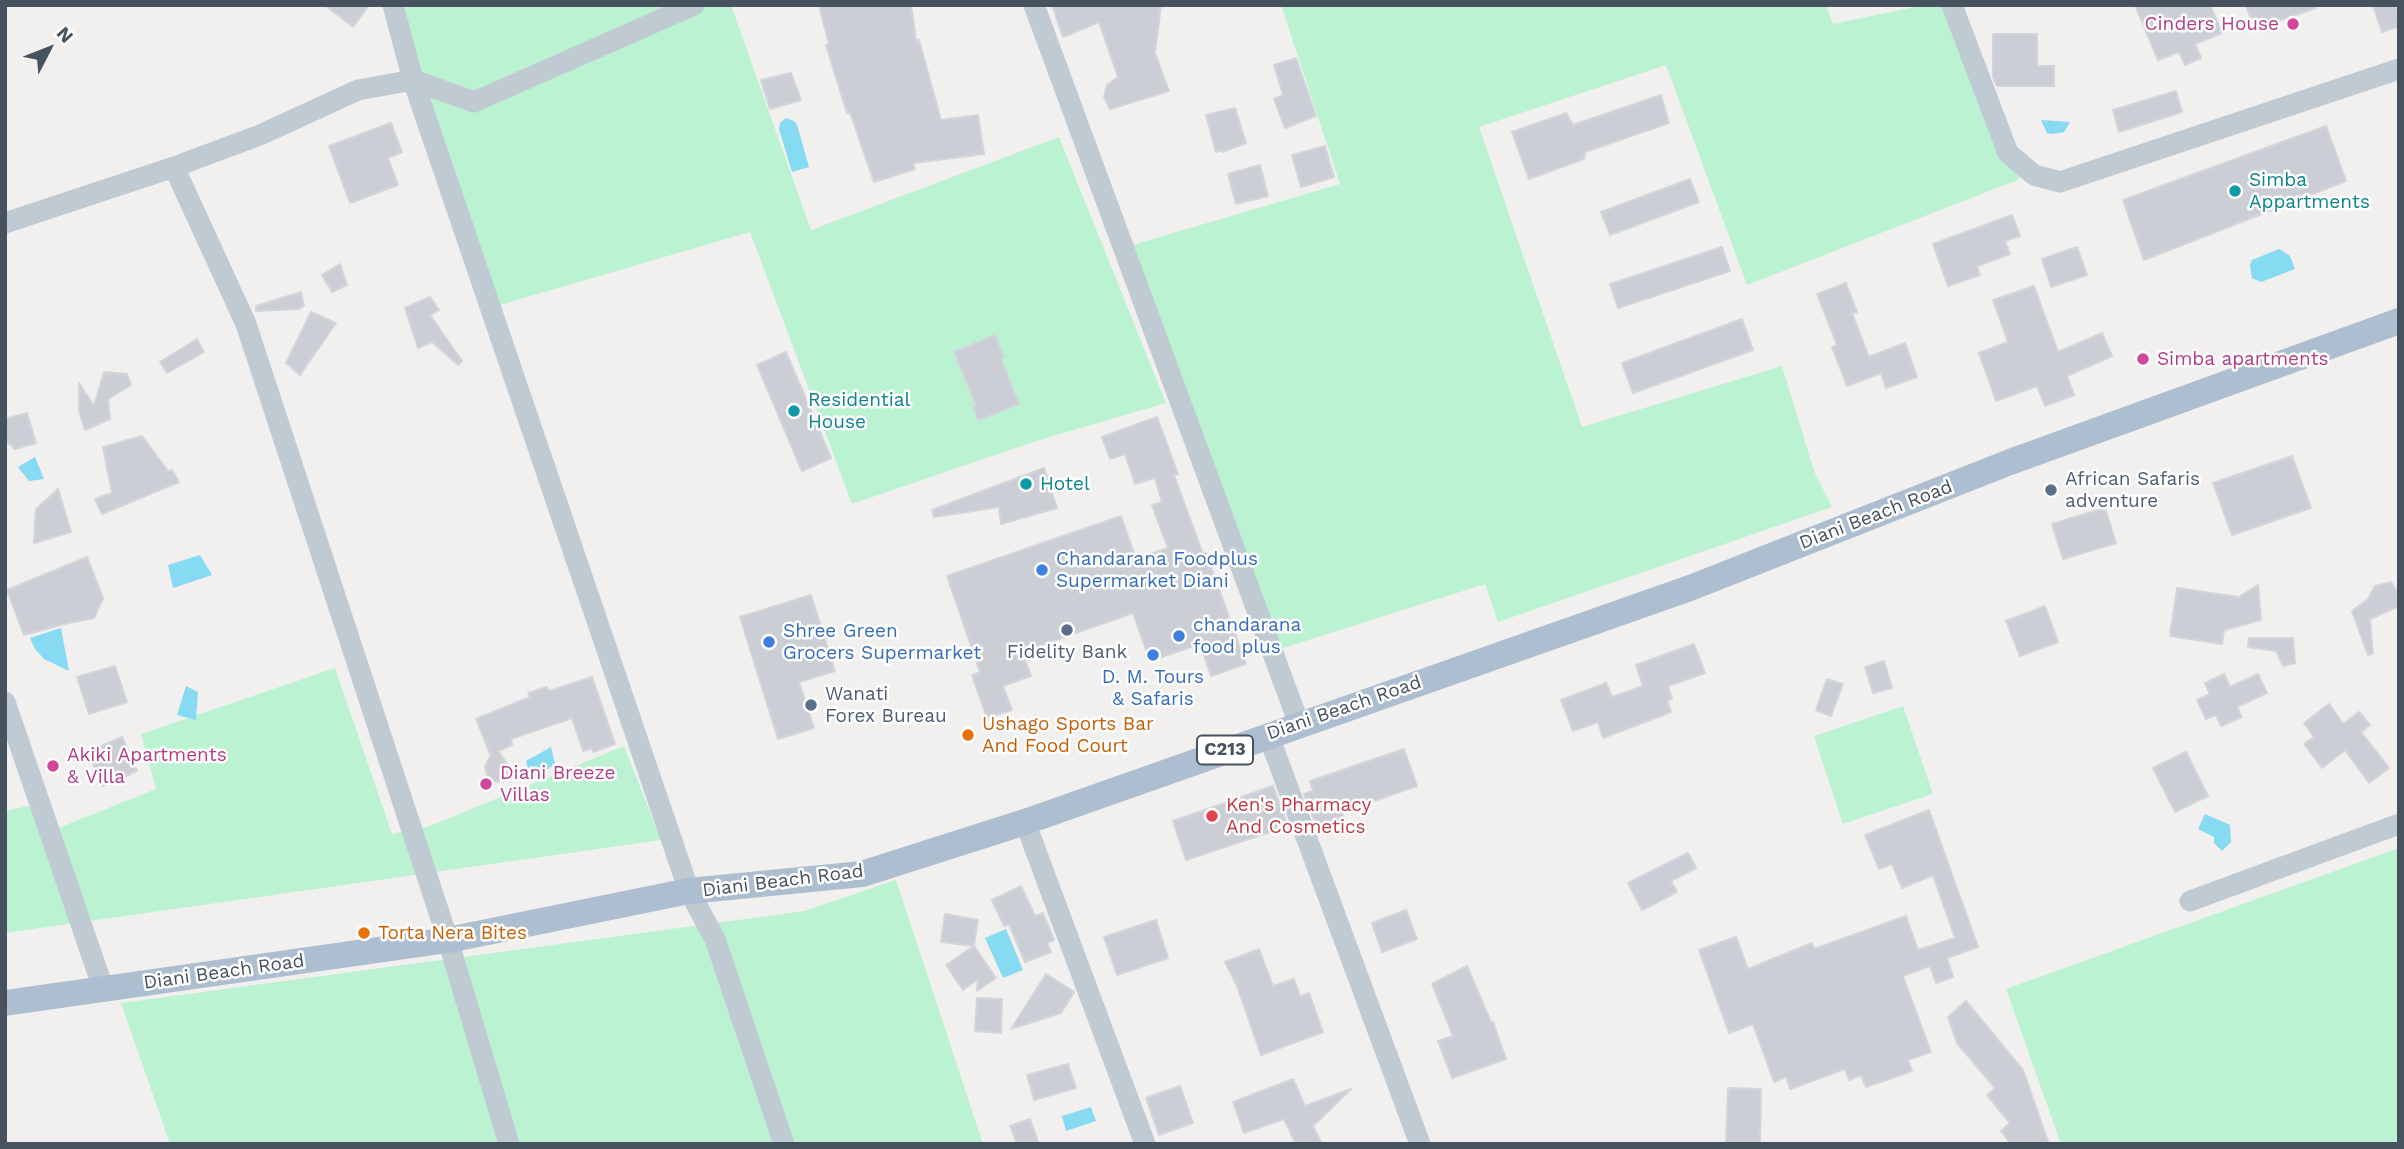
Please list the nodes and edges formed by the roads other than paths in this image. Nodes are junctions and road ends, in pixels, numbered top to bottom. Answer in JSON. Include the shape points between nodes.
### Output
{"nodes":[{"id":1,"x":393,"y":5,"type":"edge"},
{"id":2,"x":694,"y":5,"type":"edge"},
{"id":3,"x":1034,"y":5,"type":"edge"},
{"id":4,"x":1952,"y":5,"type":"edge"},
{"id":5,"x":2399,"y":69,"type":"edge"},
{"id":6,"x":413,"y":80,"type":"junction"},
{"id":7,"x":174,"y":167,"type":"junction"},
{"id":8,"x":5,"y":223,"type":"edge"},
{"id":9,"x":2399,"y":321,"type":"edge"},
{"id":10,"x":5,"y":702,"type":"edge"},
{"id":11,"x":1299,"y":724,"type":"junction"},
{"id":12,"x":1269,"y":734,"type":"junction"},
{"id":13,"x":1025,"y":822,"type":"junction"},
{"id":14,"x":2399,"y":824,"type":"edge"},
{"id":15,"x":689,"y":891,"type":"junction"},
{"id":16,"x":2190,"y":901,"type":"dead end"},
{"id":17,"x":448,"y":940,"type":"junction"},
{"id":18,"x":103,"y":988,"type":"junction"},
{"id":19,"x":5,"y":1003,"type":"edge"},
{"id":20,"x":509,"y":1144,"type":"edge"},
{"id":21,"x":784,"y":1144,"type":"edge"},
{"id":22,"x":1145,"y":1144,"type":"edge"},
{"id":23,"x":1420,"y":1144,"type":"edge"}],
"edges":[{"from":1,"to":6,"type":"street"},
{"from":2,"to":6,"type":"street","via":[[474,102]]},
{"from":3,"to":11,"type":"street"},
{"from":4,"to":5,"type":"street","via":[[2008,153],[2034,175],[2060,182]]},
{"from":6,"to":7,"type":"street","via":[[358,90],[260,135]]},
{"from":6,"to":15,"type":"street"},
{"from":7,"to":8,"type":"street"},
{"from":7,"to":17,"type":"street","via":[[246,324]]},
{"from":9,"to":11,"type":"main road","name":"Diani Beach Road","number":"C213","via":[[2010,462],[1690,588]]},
{"from":10,"to":18,"type":"street"},
{"from":11,"to":12,"type":"main road","name":"Diani Beach Road","number":"C213"},
{"from":12,"to":13,"type":"main road","name":"Diani Beach Road","number":"C213"},
{"from":12,"to":23,"type":"street"},
{"from":13,"to":15,"type":"main road","name":"Diani Beach Road","number":"C213","via":[[862,874]]},
{"from":13,"to":22,"type":"street"},
{"from":14,"to":16,"type":"street"},
{"from":15,"to":17,"type":"main road","name":"Diani Beach Road","number":"C213"},
{"from":15,"to":21,"type":"street","via":[[715,939]]},
{"from":17,"to":18,"type":"main road","name":"Diani Beach Road","number":"C213"},
{"from":17,"to":20,"type":"street"},
{"from":18,"to":19,"type":"main road","name":"Diani Beach Road","number":"C213"}]}
